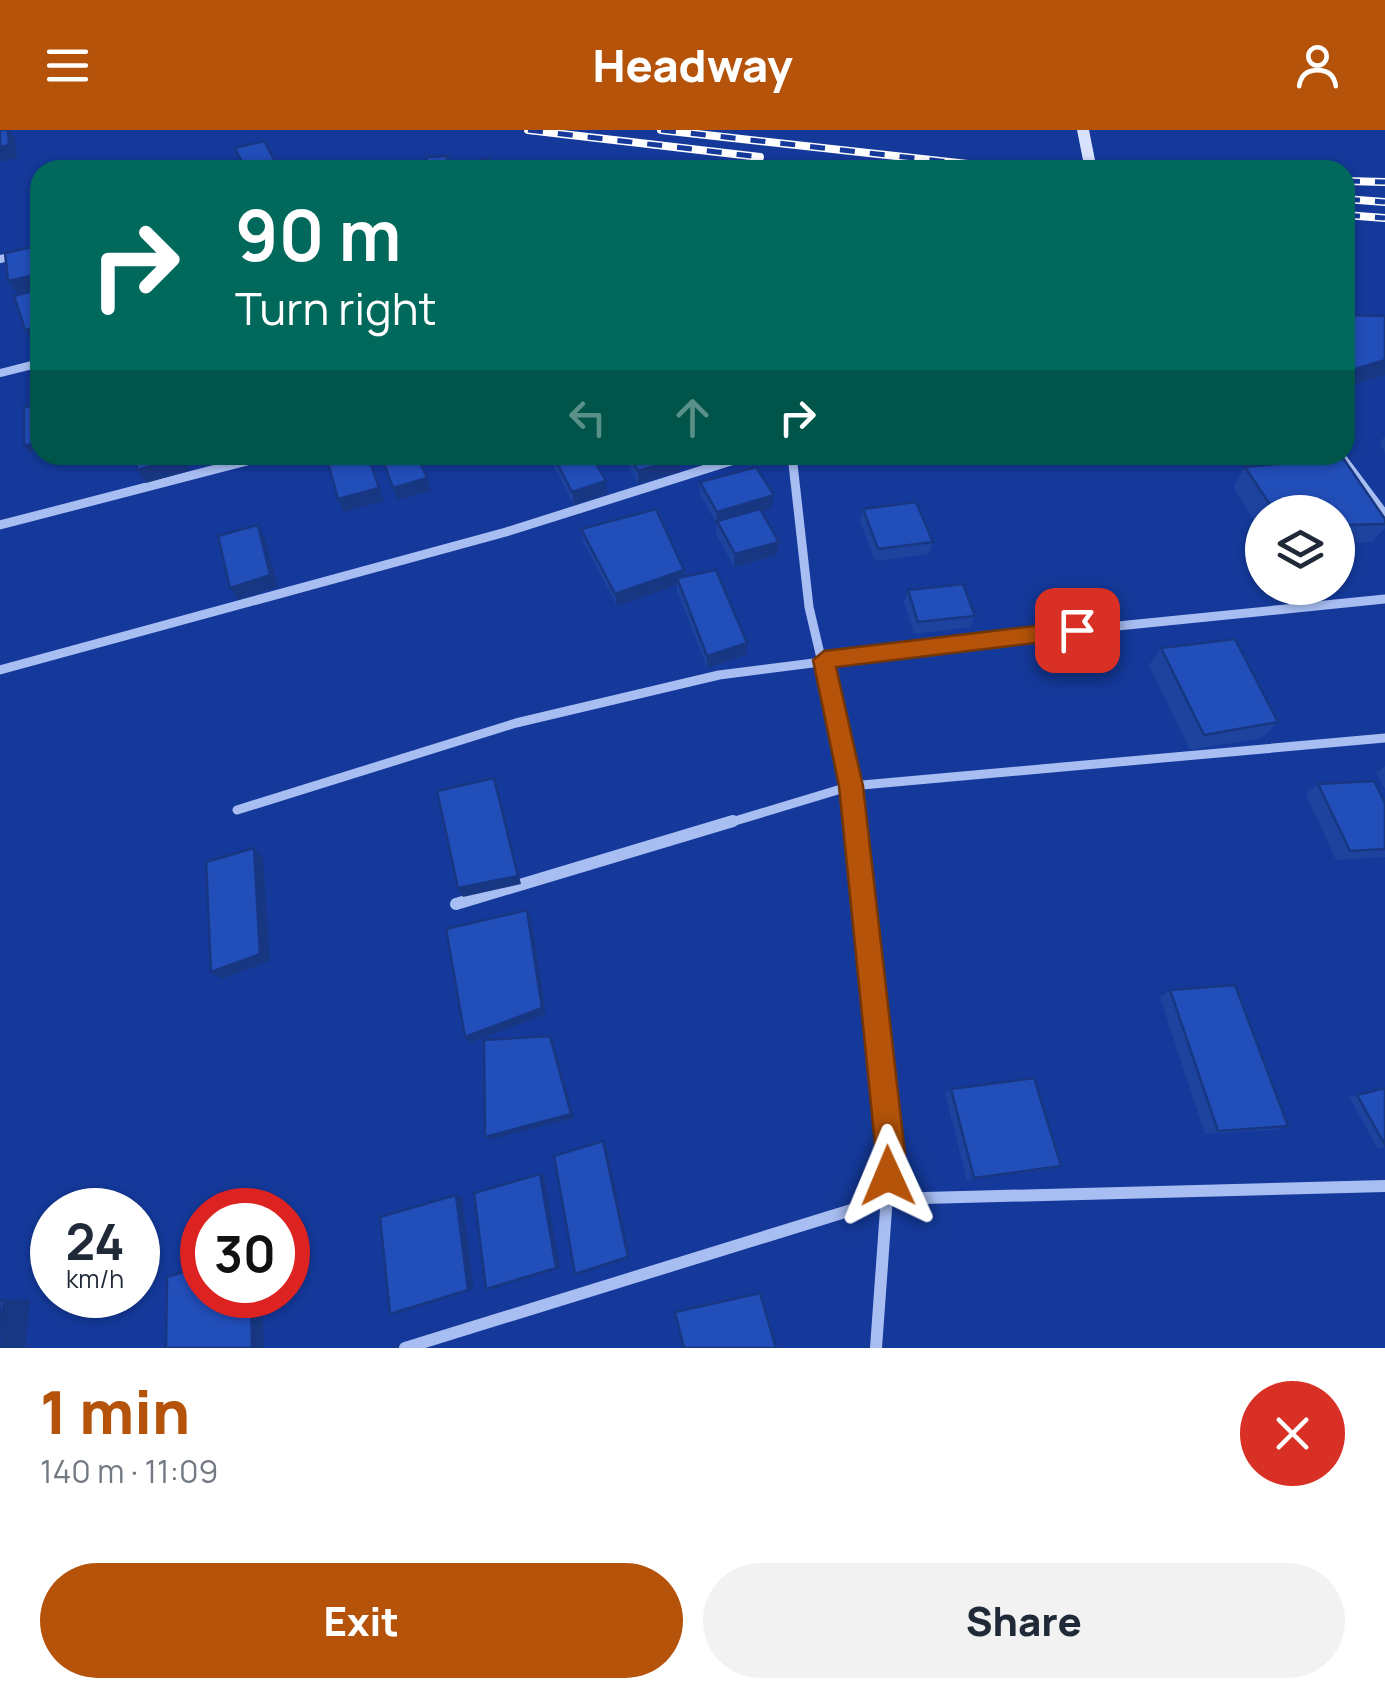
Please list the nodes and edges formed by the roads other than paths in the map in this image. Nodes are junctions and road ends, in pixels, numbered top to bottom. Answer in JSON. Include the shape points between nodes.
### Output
{"nodes":[{"id":1,"x":1082,"y":130,"type":"edge"},
{"id":2,"x":1089,"y":160,"type":"edge"},
{"id":3,"x":30,"y":252,"type":"edge"},
{"id":4,"x":0,"y":259,"type":"edge"},
{"id":5,"x":30,"y":366,"type":"edge"},
{"id":6,"x":0,"y":373,"type":"edge"},
{"id":7,"x":231,"y":465,"type":"edge"},
{"id":8,"x":718,"y":465,"type":"edge"},
{"id":9,"x":793,"y":465,"type":"edge"},
{"id":10,"x":1348,"y":465,"type":"edge"},
{"id":11,"x":1385,"y":515,"type":"edge"},
{"id":12,"x":0,"y":525,"type":"edge"},
{"id":13,"x":1385,"y":600,"type":"edge"},
{"id":14,"x":824,"y":660,"type":"junction"},
{"id":15,"x":0,"y":670,"type":"edge"},
{"id":16,"x":1385,"y":738,"type":"edge"},
{"id":17,"x":851,"y":786,"type":"junction"},
{"id":18,"x":237,"y":810,"type":"dead end"},
{"id":19,"x":456,"y":904,"type":"edge"},
{"id":20,"x":1385,"y":1186,"type":"edge"},
{"id":21,"x":887,"y":1199,"type":"junction"},
{"id":22,"x":405,"y":1348,"type":"edge"},
{"id":23,"x":876,"y":1348,"type":"edge"}],
"edges":[{"from":1,"to":2,"type":"street"},
{"from":3,"to":4,"type":"street"},
{"from":5,"to":6,"type":"street"},
{"from":7,"to":12,"type":"street"},
{"from":8,"to":15,"type":"street","via":[[506,532]]},
{"from":9,"to":14,"type":"street","via":[[809,607]]},
{"from":10,"to":11,"type":"street"},
{"from":13,"to":14,"type":"street"},
{"from":14,"to":17,"type":"street"},
{"from":14,"to":18,"type":"street","via":[[573,708]]},
{"from":16,"to":17,"type":"street"},
{"from":17,"to":19,"type":"street"},
{"from":17,"to":21,"type":"street","via":[[890,1154]]},
{"from":20,"to":21,"type":"street"},
{"from":21,"to":22,"type":"street"},
{"from":21,"to":23,"type":"street"}]}
